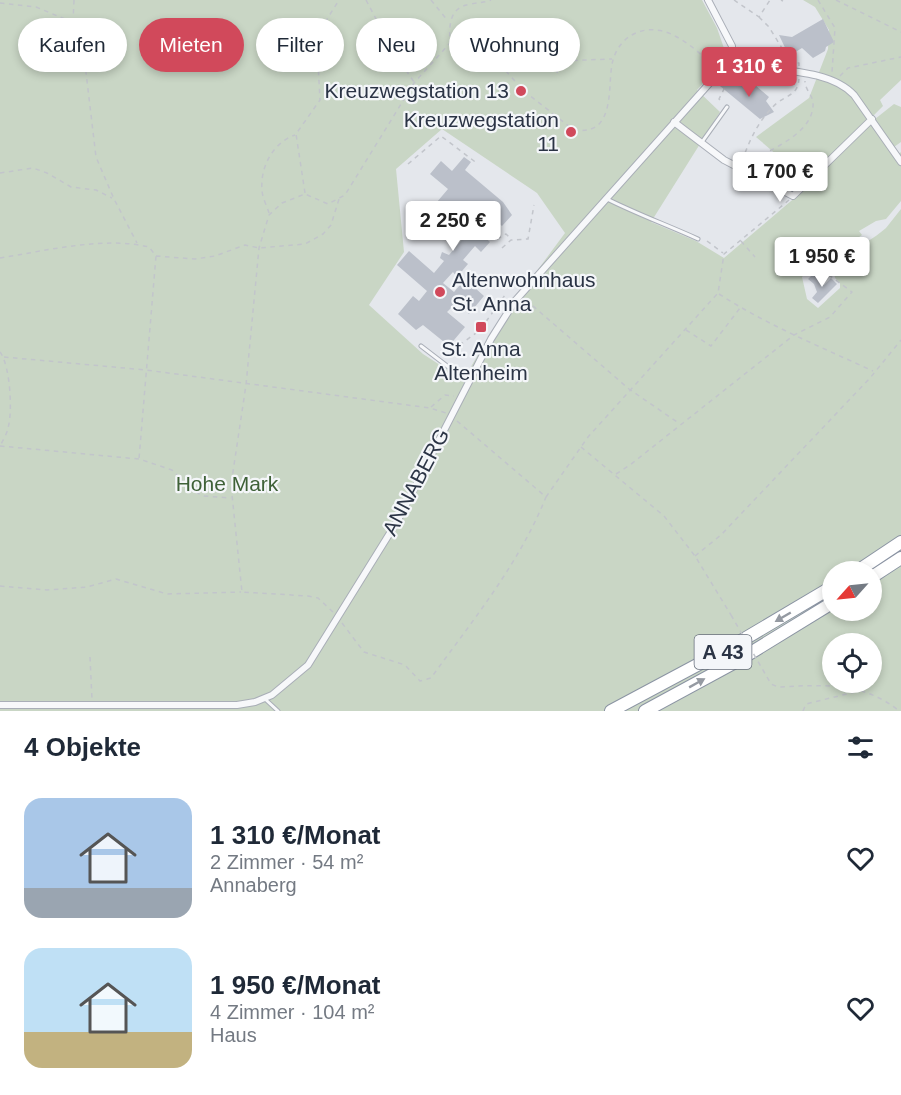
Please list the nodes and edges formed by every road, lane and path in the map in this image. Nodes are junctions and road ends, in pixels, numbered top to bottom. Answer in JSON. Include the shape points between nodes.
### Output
{"nodes":[{"id":1,"x":74,"y":0,"type":"edge"},
{"id":2,"x":339,"y":0,"type":"edge"},
{"id":3,"x":366,"y":0,"type":"edge"},
{"id":4,"x":431,"y":0,"type":"edge"},
{"id":5,"x":491,"y":0,"type":"edge"},
{"id":6,"x":708,"y":0,"type":"edge"},
{"id":7,"x":734,"y":0,"type":"edge"},
{"id":8,"x":770,"y":0,"type":"edge"},
{"id":9,"x":818,"y":0,"type":"edge"},
{"id":10,"x":836,"y":0,"type":"edge"},
{"id":11,"x":0,"y":3,"type":"edge"},
{"id":12,"x":759,"y":17,"type":"junction"},
{"id":13,"x":63,"y":18,"type":"edge"},
{"id":14,"x":73,"y":18,"type":"edge"},
{"id":15,"x":451,"y":18,"type":"edge"},
{"id":16,"x":449,"y":21,"type":"edge"},
{"id":17,"x":901,"y":32,"type":"edge"},
{"id":18,"x":449,"y":43,"type":"edge"},
{"id":19,"x":901,"y":57,"type":"edge"},
{"id":20,"x":732,"y":58,"type":"junction"},
{"id":21,"x":613,"y":59,"type":"junction"},
{"id":22,"x":580,"y":60,"type":"edge"},
{"id":23,"x":719,"y":70,"type":"junction"},
{"id":24,"x":86,"y":72,"type":"edge"},
{"id":25,"x":506,"y":72,"type":"edge"},
{"id":26,"x":802,"y":74,"type":"junction"},
{"id":27,"x":713,"y":76,"type":"junction"},
{"id":28,"x":832,"y":79,"type":"junction"},
{"id":29,"x":414,"y":83,"type":"junction"},
{"id":30,"x":727,"y":107,"type":"joint"},
{"id":31,"x":872,"y":119,"type":"junction"},
{"id":32,"x":674,"y":122,"type":"junction"},
{"id":33,"x":296,"y":134,"type":"junction"},
{"id":34,"x":702,"y":142,"type":"junction"},
{"id":35,"x":901,"y":162,"type":"edge"},
{"id":36,"x":408,"y":164,"type":"dead end"},
{"id":37,"x":478,"y":164,"type":"dead end"},
{"id":38,"x":740,"y":166,"type":"junction"},
{"id":39,"x":0,"y":173,"type":"edge"},
{"id":40,"x":305,"y":194,"type":"junction"},
{"id":41,"x":793,"y":196,"type":"junction"},
{"id":42,"x":340,"y":198,"type":"junction"},
{"id":43,"x":605,"y":198,"type":"junction"},
{"id":44,"x":114,"y":199,"type":"junction"},
{"id":45,"x":534,"y":206,"type":"dead end"},
{"id":46,"x":269,"y":215,"type":"junction"},
{"id":47,"x":497,"y":239,"type":"dead end"},
{"id":48,"x":698,"y":239,"type":"dead end"},
{"id":49,"x":511,"y":240,"type":"junction"},
{"id":50,"x":740,"y":240,"type":"junction"},
{"id":51,"x":707,"y":241,"type":"dead end"},
{"id":52,"x":138,"y":244,"type":"junction"},
{"id":53,"x":259,"y":248,"type":"junction"},
{"id":54,"x":502,"y":248,"type":"dead end"},
{"id":55,"x":724,"y":254,"type":"junction"},
{"id":56,"x":156,"y":256,"type":"junction"},
{"id":57,"x":755,"y":257,"type":"dead end"},
{"id":58,"x":0,"y":258,"type":"edge"},
{"id":59,"x":814,"y":264,"type":"dead end"},
{"id":60,"x":718,"y":293,"type":"junction"},
{"id":61,"x":505,"y":295,"type":"dead end"},
{"id":62,"x":515,"y":301,"type":"junction"},
{"id":63,"x":740,"y":308,"type":"junction"},
{"id":64,"x":686,"y":330,"type":"junction"},
{"id":65,"x":794,"y":335,"type":"junction"},
{"id":66,"x":901,"y":340,"type":"edge"},
{"id":67,"x":420,"y":346,"type":"dead end"},
{"id":68,"x":0,"y":352,"type":"edge"},
{"id":69,"x":4,"y":357,"type":"junction"},
{"id":70,"x":439,"y":360,"type":"junction"},
{"id":71,"x":146,"y":370,"type":"junction"},
{"id":72,"x":874,"y":371,"type":"junction"},
{"id":73,"x":468,"y":382,"type":"junction"},
{"id":74,"x":246,"y":385,"type":"junction"},
{"id":75,"x":629,"y":389,"type":"junction"},
{"id":76,"x":462,"y":396,"type":"junction"},
{"id":77,"x":430,"y":408,"type":"junction"},
{"id":78,"x":451,"y":415,"type":"junction"},
{"id":79,"x":681,"y":425,"type":"junction"},
{"id":80,"x":0,"y":446,"type":"edge"},
{"id":81,"x":581,"y":447,"type":"junction"},
{"id":82,"x":139,"y":459,"type":"junction"},
{"id":83,"x":616,"y":474,"type":"junction"},
{"id":84,"x":546,"y":497,"type":"junction"},
{"id":85,"x":232,"y":498,"type":"junction"},
{"id":86,"x":901,"y":542,"type":"edge"},
{"id":87,"x":695,"y":556,"type":"junction"},
{"id":88,"x":901,"y":558,"type":"edge"},
{"id":89,"x":872,"y":561,"type":"edge"},
{"id":90,"x":882,"y":571,"type":"edge"},
{"id":91,"x":0,"y":586,"type":"edge"},
{"id":92,"x":242,"y":592,"type":"junction"},
{"id":93,"x":822,"y":593,"type":"edge"},
{"id":94,"x":822,"y":609,"type":"edge"},
{"id":95,"x":339,"y":619,"type":"junction"},
{"id":96,"x":90,"y":657,"type":"dead end"},
{"id":97,"x":822,"y":684,"type":"edge"},
{"id":98,"x":853,"y":693,"type":"edge"},
{"id":99,"x":866,"y":693,"type":"edge"},
{"id":100,"x":264,"y":699,"type":"junction"},
{"id":101,"x":0,"y":705,"type":"edge"},
{"id":102,"x":92,"y":706,"type":"junction"},
{"id":103,"x":278,"y":711,"type":"edge"},
{"id":104,"x":611,"y":711,"type":"edge"},
{"id":105,"x":645,"y":711,"type":"edge"},
{"id":106,"x":803,"y":711,"type":"edge"},
{"id":107,"x":899,"y":711,"type":"edge"}],
"edges":[{"from":1,"to":14,"type":"path"},
{"from":2,"to":33,"type":"path","via":[[324,24],[318,63],[320,100]]},
{"from":3,"to":29,"type":"path"},
{"from":4,"to":16,"type":"path"},
{"from":5,"to":15,"type":"path","via":[[461,6]]},
{"from":6,"to":20,"type":"street","via":[[732,46]]},
{"from":7,"to":12,"type":"path"},
{"from":8,"to":12,"type":"path"},
{"from":9,"to":28,"type":"path","via":[[835,28]]},
{"from":10,"to":17,"type":"path"},
{"from":11,"to":13,"type":"path","via":[[36,7]]},
{"from":12,"to":26,"type":"path","via":[[791,63],[799,63]]},
{"from":18,"to":29,"type":"path"},
{"from":19,"to":28,"type":"path","via":[[849,68]]},
{"from":20,"to":23,"type":"street","name":"ANNABERG"},
{"from":20,"to":26,"type":"street","via":[[739,64]]},
{"from":21,"to":22,"type":"path"},
{"from":21,"to":23,"type":"path","via":[[625,37],[646,28],[674,35]]},
{"from":21,"to":25,"type":"path","via":[[607,102],[601,121],[591,130],[575,131]]},
{"from":23,"to":27,"type":"street","name":"ANNABERG"},
{"from":24,"to":44,"type":"path","via":[[96,157]]},
{"from":26,"to":28,"type":"street"},
{"from":26,"to":38,"type":"path","via":[[793,94],[778,102],[754,131]]},
{"from":26,"to":38,"type":"path","via":[[813,102],[808,122],[793,137]]},
{"from":27,"to":30,"type":"path","via":[[725,87],[719,99]]},
{"from":27,"to":32,"type":"street","name":"ANNABERG"},
{"from":28,"to":31,"type":"street","via":[[850,91]]},
{"from":29,"to":42,"type":"path"},
{"from":30,"to":34,"type":"lane"},
{"from":31,"to":35,"type":"street"},
{"from":31,"to":41,"type":"street"},
{"from":32,"to":34,"type":"street"},
{"from":32,"to":43,"type":"street","name":"ANNABERG"},
{"from":33,"to":40,"type":"path"},
{"from":33,"to":46,"type":"path","via":[[282,139],[267,160],[262,190]]},
{"from":34,"to":38,"type":"street","via":[[724,160]]},
{"from":36,"to":37,"type":"path","via":[[441,136]]},
{"from":38,"to":41,"type":"street"},
{"from":39,"to":44,"type":"path","via":[[33,168],[71,187],[96,190]]},
{"from":40,"to":42,"type":"path","via":[[328,204]]},
{"from":40,"to":46,"type":"path","via":[[282,203]]},
{"from":41,"to":50,"type":"path"},
{"from":42,"to":53,"type":"path","via":[[331,225],[323,234],[305,244]]},
{"from":43,"to":48,"type":"lane"},
{"from":43,"to":62,"type":"street","name":"ANNABERG"},
{"from":44,"to":52,"type":"path"},
{"from":45,"to":49,"type":"path","via":[[528,239]]},
{"from":46,"to":53,"type":"path"},
{"from":47,"to":49,"type":"path","via":[[506,234]]},
{"from":49,"to":54,"type":"path"},
{"from":50,"to":55,"type":"path"},
{"from":50,"to":57,"type":"path"},
{"from":51,"to":55,"type":"path"},
{"from":52,"to":56,"type":"path","via":[[149,246]]},
{"from":52,"to":58,"type":"path","via":[[73,246]]},
{"from":53,"to":56,"type":"path","via":[[245,245],[195,259]]},
{"from":53,"to":74,"type":"path"},
{"from":55,"to":60,"type":"path"},
{"from":56,"to":71,"type":"path"},
{"from":59,"to":65,"type":"path","via":[[852,292],[830,317]]},
{"from":60,"to":63,"type":"path"},
{"from":60,"to":64,"type":"path"},
{"from":61,"to":70,"type":"path","via":[[480,330]]},
{"from":62,"to":73,"type":"street","name":"ANNABERG"},
{"from":62,"to":75,"type":"path","via":[[527,300]]},
{"from":63,"to":64,"type":"path","via":[[711,346]]},
{"from":63,"to":65,"type":"path"},
{"from":64,"to":75,"type":"path"},
{"from":65,"to":72,"type":"path"},
{"from":65,"to":79,"type":"path"},
{"from":66,"to":72,"type":"path"},
{"from":67,"to":70,"type":"lane"},
{"from":68,"to":69,"type":"path"},
{"from":69,"to":71,"type":"path"},
{"from":69,"to":80,"type":"path","via":[[9,427]]},
{"from":70,"to":73,"type":"lane"},
{"from":71,"to":74,"type":"path"},
{"from":71,"to":82,"type":"path"},
{"from":72,"to":87,"type":"path","via":[[721,536]]},
{"from":73,"to":76,"type":"street","name":"ANNABERG"},
{"from":74,"to":77,"type":"path"},
{"from":74,"to":85,"type":"path"},
{"from":75,"to":79,"type":"path"},
{"from":75,"to":81,"type":"path"},
{"from":76,"to":77,"type":"path","via":[[445,396]]},
{"from":76,"to":78,"type":"street","name":"ANNABERG"},
{"from":77,"to":78,"type":"path"},
{"from":78,"to":84,"type":"path"},
{"from":78,"to":95,"type":"street","name":"ANNABERG","via":[[398,520]]},
{"from":79,"to":83,"type":"path"},
{"from":80,"to":82,"type":"path"},
{"from":81,"to":83,"type":"path"},
{"from":81,"to":84,"type":"path"},
{"from":82,"to":85,"type":"path","via":[[172,470],[193,491],[204,496]]},
{"from":83,"to":87,"type":"path","via":[[664,516]]},
{"from":84,"to":95,"type":"path","via":[[511,567],[431,678],[420,681],[405,665],[364,652]]},
{"from":85,"to":92,"type":"path"},
{"from":86,"to":89,"type":"highway"},
{"from":87,"to":97,"type":"path","bridge":true,"via":[[771,684]]},
{"from":88,"to":90,"type":"highway"},
{"from":91,"to":92,"type":"path","via":[[47,590],[87,587],[116,579],[167,594]]},
{"from":92,"to":95,"type":"path","via":[[318,598]]},
{"from":93,"to":104,"type":"highway","number":"A 43","one_way":true},
{"from":105,"to":94,"type":"highway","number":"A 43","one_way":true},
{"from":95,"to":100,"type":"street","name":"ANNABERG","via":[[308,665]]},
{"from":96,"to":102,"type":"path"},
{"from":98,"to":106,"type":"path","via":[[806,704]]},
{"from":99,"to":107,"type":"path"},
{"from":100,"to":102,"type":"street","name":"ANNABERG","via":[[237,705]]},
{"from":100,"to":103,"type":"lane"},
{"from":101,"to":102,"type":"street","name":"ANNABERG"}]}
